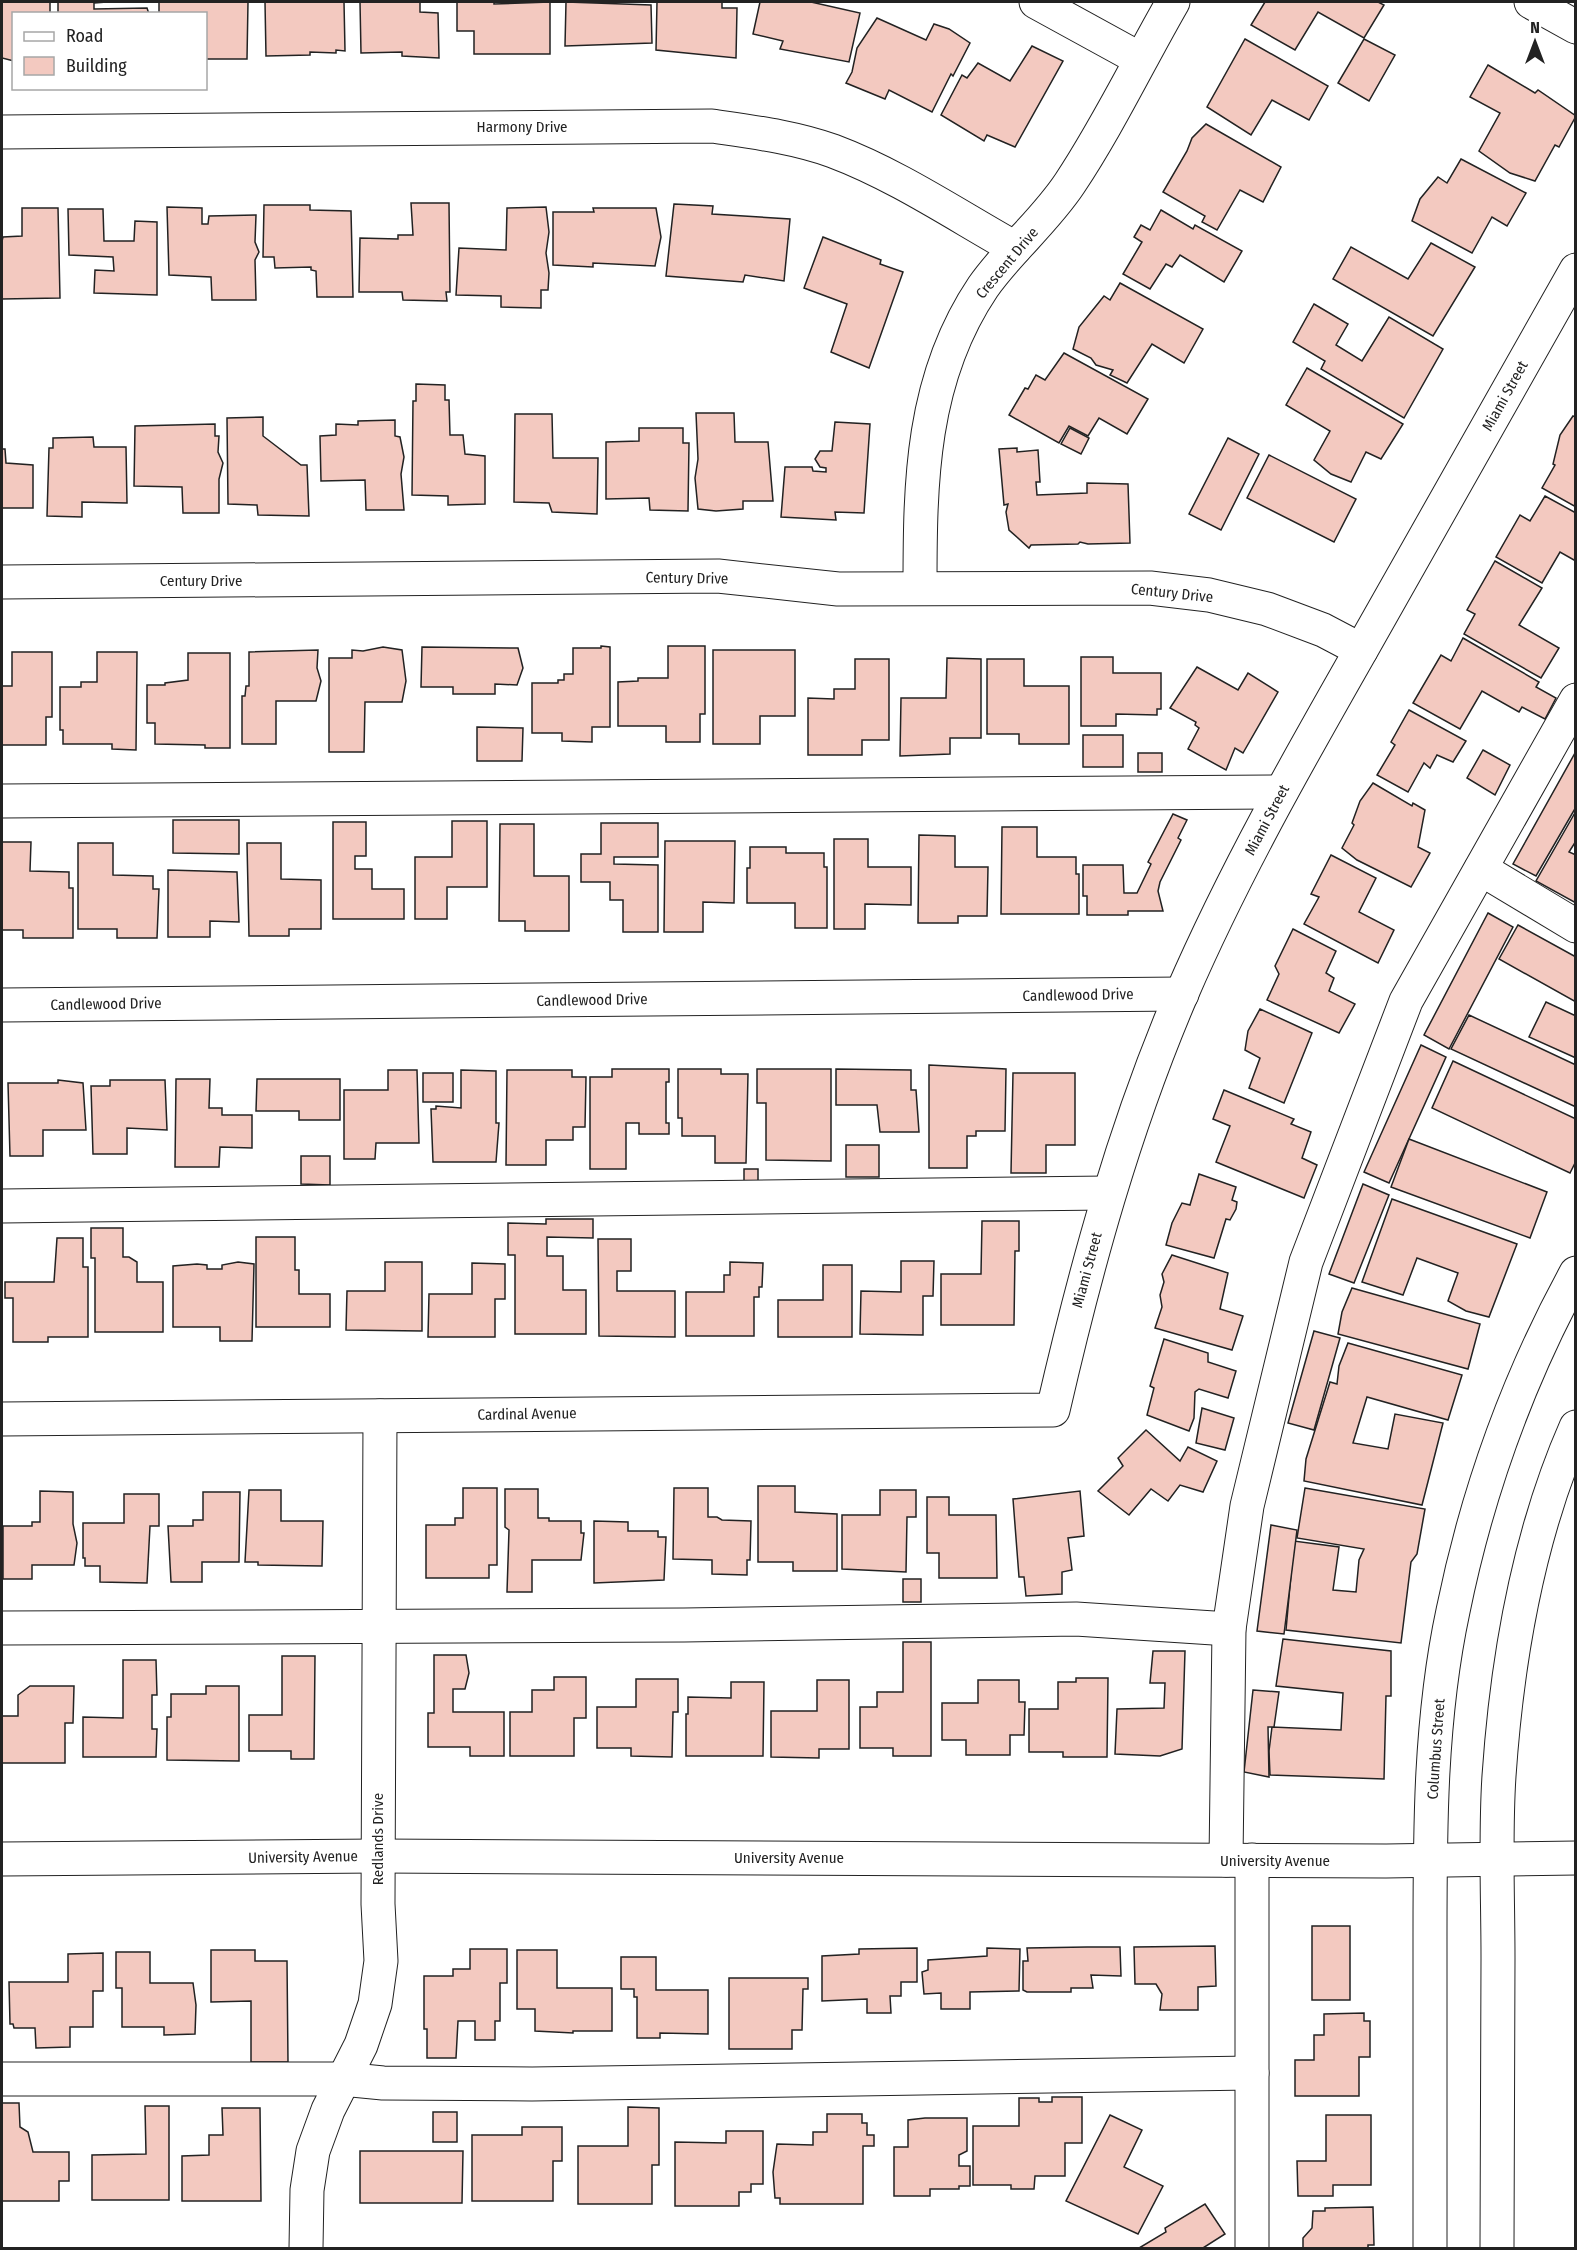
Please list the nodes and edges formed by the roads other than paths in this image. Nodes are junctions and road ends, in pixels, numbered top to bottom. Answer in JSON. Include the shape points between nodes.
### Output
{"nodes":[{"id":1,"x":1036,"y":2,"type":"edge"},
{"id":2,"x":1173,"y":2,"type":"edge"},
{"id":3,"x":1531,"y":2,"type":"edge"},
{"id":4,"x":1575,"y":27,"type":"edge"},
{"id":5,"x":1140,"y":59,"type":"junction"},
{"id":6,"x":2,"y":132,"type":"edge"},
{"id":7,"x":1015,"y":248,"type":"junction"},
{"id":8,"x":1575,"y":270,"type":"edge"},
{"id":9,"x":2,"y":582,"type":"edge"},
{"id":10,"x":920,"y":588,"type":"junction"},
{"id":11,"x":1361,"y":650,"type":"junction"},
{"id":12,"x":1575,"y":700,"type":"edge"},
{"id":13,"x":1281,"y":792,"type":"junction"},
{"id":14,"x":2,"y":801,"type":"edge"},
{"id":15,"x":1481,"y":869,"type":"junction"},
{"id":16,"x":1575,"y":926,"type":"edge"},
{"id":17,"x":1182,"y":994,"type":"junction"},
{"id":18,"x":2,"y":1005,"type":"edge"},
{"id":19,"x":1108,"y":1193,"type":"junction"},
{"id":20,"x":2,"y":1206,"type":"edge"},
{"id":21,"x":1575,"y":1273,"type":"edge"},
{"id":22,"x":1053,"y":1410,"type":"joint"},
{"id":23,"x":380,"y":1416,"type":"junction"},
{"id":24,"x":2,"y":1419,"type":"edge"},
{"id":25,"x":1575,"y":1427,"type":"edge"},
{"id":26,"x":378,"y":1625,"type":"junction"},
{"id":27,"x":2,"y":1628,"type":"edge"},
{"id":28,"x":1229,"y":1629,"type":"junction"},
{"id":29,"x":378,"y":1856,"type":"junction"},
{"id":30,"x":1575,"y":1858,"type":"edge"},
{"id":31,"x":2,"y":1859,"type":"edge"},
{"id":32,"x":1239,"y":1860,"type":"junction"},
{"id":33,"x":1498,"y":1860,"type":"junction"},
{"id":34,"x":1430,"y":1861,"type":"junction"},
{"id":35,"x":1252,"y":2073,"type":"junction"},
{"id":36,"x":2,"y":2079,"type":"edge"},
{"id":37,"x":342,"y":2079,"type":"junction"},
{"id":38,"x":306,"y":2248,"type":"edge"},
{"id":39,"x":1252,"y":2248,"type":"edge"},
{"id":40,"x":1430,"y":2248,"type":"edge"},
{"id":41,"x":1497,"y":2248,"type":"edge"}],
"edges":[{"from":1,"to":5,"type":"street"},
{"from":2,"to":5,"type":"street","name":"Crescent Drive"},
{"from":3,"to":4,"type":"street"},
{"from":5,"to":7,"type":"street","name":"Crescent Drive","via":[[1072,181],[1050,212]]},
{"from":6,"to":7,"type":"street","name":"Harmony Drive","via":[[712,126],[777,135],[833,151]]},
{"from":7,"to":10,"type":"street","name":"Crescent Drive","via":[[961,325],[942,372],[928,427],[920,488]]},
{"from":8,"to":11,"type":"street","name":"Miami Street"},
{"from":9,"to":10,"type":"street","name":"Century Drive","via":[[718,576],[838,589]]},
{"from":10,"to":11,"type":"street","name":"Century Drive","via":[[1150,588],[1209,595],[1267,609],[1323,630]]},
{"from":11,"to":13,"type":"street","name":"Miami Street"},
{"from":12,"to":15,"type":"street"},
{"from":13,"to":14,"type":"street"},
{"from":13,"to":17,"type":"street","name":"Miami Street","via":[[1228,892]]},
{"from":15,"to":16,"type":"street"},
{"from":15,"to":28,"type":"street","via":[[1406,1001],[1306,1262],[1247,1506]]},
{"from":17,"to":18,"type":"street","name":"Candlewood Drive"},
{"from":17,"to":19,"type":"street","name":"Miami Street"},
{"from":19,"to":20,"type":"street"},
{"from":19,"to":22,"type":"street","name":"Miami Street"},
{"from":21,"to":34,"type":"street","name":"Columbus Street","via":[[1548,1323],[1508,1417],[1476,1514],[1452,1613],[1440,1694]]},
{"from":22,"to":23,"type":"street","name":"Cardinal Avenue"},
{"from":23,"to":24,"type":"street","name":"Cardinal Avenue"},
{"from":23,"to":26,"type":"street","name":"Redlands Drive"},
{"from":25,"to":33,"type":"street","via":[[1540,1532],[1518,1626],[1505,1702]]},
{"from":26,"to":27,"type":"street"},
{"from":26,"to":28,"type":"street","via":[[1076,1619]]},
{"from":26,"to":29,"type":"street","name":"Redlands Drive"},
{"from":28,"to":32,"type":"street"},
{"from":29,"to":31,"type":"street","name":"University Avenue"},
{"from":29,"to":32,"type":"street","name":"University Avenue"},
{"from":29,"to":37,"type":"street","name":"Redlands Drive","via":[[381,1961],[375,2004],[361,2046]]},
{"from":30,"to":33,"type":"street","name":"University Avenue"},
{"from":32,"to":34,"type":"street","name":"University Avenue"},
{"from":32,"to":35,"type":"street"},
{"from":33,"to":34,"type":"street","name":"University Avenue"},
{"from":33,"to":41,"type":"street"},
{"from":34,"to":40,"type":"street","name":"Columbus Street"},
{"from":35,"to":37,"type":"street","via":[[532,2084]]},
{"from":35,"to":39,"type":"street"},
{"from":36,"to":37,"type":"street"},
{"from":37,"to":38,"type":"street","name":"Redlands Drive","via":[[314,2151],[307,2190]]}]}
